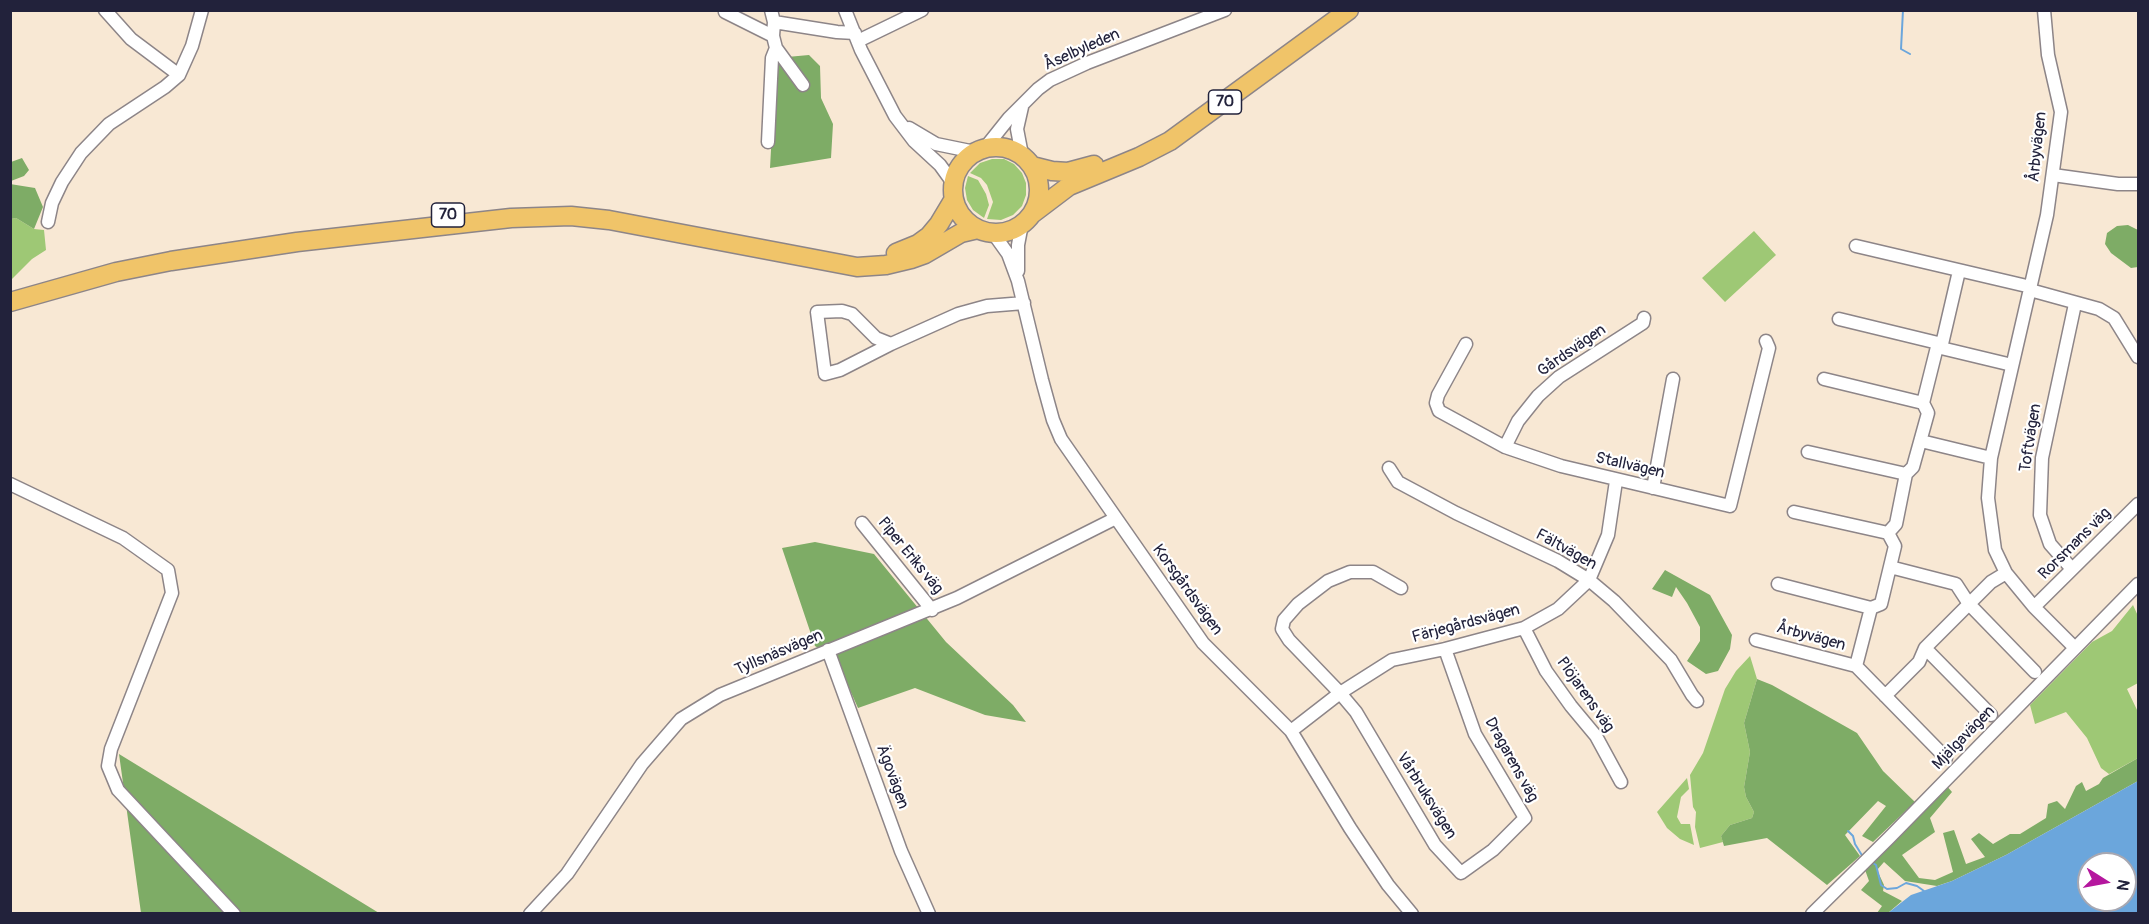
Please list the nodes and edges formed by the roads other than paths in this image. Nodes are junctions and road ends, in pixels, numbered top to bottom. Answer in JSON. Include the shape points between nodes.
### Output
{"nodes":[{"id":1,"x":105,"y":10,"type":"edge"},
{"id":2,"x":202,"y":10,"type":"edge"},
{"id":3,"x":845,"y":10,"type":"edge"},
{"id":4,"x":922,"y":10,"type":"edge"},
{"id":5,"x":1225,"y":10,"type":"edge"},
{"id":6,"x":1333,"y":10,"type":"edge"},
{"id":7,"x":1349,"y":10,"type":"edge"},
{"id":8,"x":2044,"y":10,"type":"edge"},
{"id":9,"x":725,"y":12,"type":"dead end"},
{"id":10,"x":772,"y":16,"type":"edge"},
{"id":11,"x":856,"y":37,"type":"junction"},
{"id":12,"x":775,"y":42,"type":"junction"},
{"id":13,"x":179,"y":75,"type":"junction"},
{"id":14,"x":803,"y":85,"type":"dead end"},
{"id":15,"x":1024,"y":102,"type":"junction"},
{"id":16,"x":895,"y":116,"type":"junction"},
{"id":17,"x":768,"y":142,"type":"dead end"},
{"id":18,"x":980,"y":150,"type":"junction"},
{"id":19,"x":1027,"y":161,"type":"junction"},
{"id":20,"x":2053,"y":175,"type":"junction"},
{"id":21,"x":2139,"y":184,"type":"edge"},
{"id":22,"x":953,"y":191,"type":"junction"},
{"id":23,"x":1027,"y":219,"type":"junction"},
{"id":24,"x":48,"y":222,"type":"dead end"},
{"id":25,"x":986,"y":231,"type":"junction"},
{"id":26,"x":1856,"y":246,"type":"dead end"},
{"id":27,"x":1959,"y":271,"type":"junction"},
{"id":28,"x":1018,"y":281,"type":"junction"},
{"id":29,"x":2031,"y":289,"type":"junction"},
{"id":30,"x":10,"y":291,"type":"edge"},
{"id":31,"x":10,"y":302,"type":"edge"},
{"id":32,"x":1024,"y":303,"type":"junction"},
{"id":33,"x":2075,"y":304,"type":"junction"},
{"id":34,"x":1644,"y":318,"type":"dead end"},
{"id":35,"x":1839,"y":318,"type":"dead end"},
{"id":36,"x":1766,"y":341,"type":"dead end"},
{"id":37,"x":891,"y":344,"type":"junction"},
{"id":38,"x":1466,"y":344,"type":"dead end"},
{"id":39,"x":1940,"y":345,"type":"junction"},
{"id":40,"x":2139,"y":357,"type":"edge"},
{"id":41,"x":2012,"y":365,"type":"junction"},
{"id":42,"x":1673,"y":379,"type":"dead end"},
{"id":43,"x":1824,"y":379,"type":"dead end"},
{"id":44,"x":1923,"y":403,"type":"junction"},
{"id":45,"x":1921,"y":441,"type":"junction"},
{"id":46,"x":1505,"y":447,"type":"junction"},
{"id":47,"x":1808,"y":452,"type":"dead end"},
{"id":48,"x":1991,"y":458,"type":"junction"},
{"id":49,"x":1389,"y":468,"type":"dead end"},
{"id":50,"x":1906,"y":474,"type":"junction"},
{"id":51,"x":1616,"y":481,"type":"junction"},
{"id":52,"x":10,"y":484,"type":"edge"},
{"id":53,"x":1653,"y":488,"type":"junction"},
{"id":54,"x":2139,"y":504,"type":"edge"},
{"id":55,"x":1794,"y":512,"type":"dead end"},
{"id":56,"x":1116,"y":518,"type":"junction"},
{"id":57,"x":862,"y":523,"type":"dead end"},
{"id":58,"x":1888,"y":533,"type":"junction"},
{"id":59,"x":1890,"y":567,"type":"junction"},
{"id":60,"x":2072,"y":569,"type":"junction"},
{"id":61,"x":2006,"y":573,"type":"junction"},
{"id":62,"x":1589,"y":580,"type":"junction"},
{"id":63,"x":1778,"y":584,"type":"dead end"},
{"id":64,"x":2139,"y":584,"type":"edge"},
{"id":65,"x":1401,"y":588,"type":"dead end"},
{"id":66,"x":1969,"y":604,"type":"junction"},
{"id":67,"x":2034,"y":607,"type":"junction"},
{"id":68,"x":1870,"y":608,"type":"junction"},
{"id":69,"x":932,"y":610,"type":"junction"},
{"id":70,"x":1524,"y":628,"type":"junction"},
{"id":71,"x":1756,"y":640,"type":"dead end"},
{"id":72,"x":1925,"y":648,"type":"junction"},
{"id":73,"x":2075,"y":648,"type":"junction"},
{"id":74,"x":1445,"y":649,"type":"junction"},
{"id":75,"x":828,"y":650,"type":"junction"},
{"id":76,"x":1856,"y":666,"type":"junction"},
{"id":77,"x":2035,"y":672,"type":"dead end"},
{"id":78,"x":1340,"y":693,"type":"junction"},
{"id":79,"x":1885,"y":696,"type":"junction"},
{"id":80,"x":1697,"y":701,"type":"dead end"},
{"id":81,"x":1991,"y":715,"type":"dead end"},
{"id":82,"x":1291,"y":731,"type":"junction"},
{"id":83,"x":1946,"y":758,"type":"dead end"},
{"id":84,"x":1621,"y":782,"type":"dead end"},
{"id":85,"x":1525,"y":818,"type":"joint"},
{"id":86,"x":234,"y":914,"type":"edge"},
{"id":87,"x":530,"y":914,"type":"edge"},
{"id":88,"x":929,"y":914,"type":"edge"},
{"id":89,"x":1412,"y":914,"type":"edge"},
{"id":90,"x":1812,"y":914,"type":"edge"}],
"edges":[{"from":1,"to":13,"type":"street","via":[[130,39]]},
{"from":2,"to":13,"type":"street"},
{"from":3,"to":11,"type":"street"},
{"from":4,"to":11,"type":"street"},
{"from":5,"to":15,"type":"street","name":"Åselbyleden","via":[[1066,72]]},
{"from":6,"to":19,"type":"highway","number":"70","via":[[1203,106],[1137,147],[1068,172],[1052,171]]},
{"from":7,"to":23,"type":"highway","number":"70","via":[[1170,141],[1070,186]]},
{"from":8,"to":20,"type":"street","name":"Årbyvägen","via":[[2048,55],[2061,112]]},
{"from":9,"to":12,"type":"street"},
{"from":10,"to":11,"type":"street"},
{"from":10,"to":12,"type":"street"},
{"from":11,"to":16,"type":"street"},
{"from":12,"to":14,"type":"street"},
{"from":12,"to":17,"type":"street"},
{"from":13,"to":24,"type":"street","via":[[109,124],[81,153],[62,182]]},
{"from":15,"to":18,"type":"street","name":"Åselbyleden"},
{"from":15,"to":19,"type":"street","via":[[1017,129]]},
{"from":16,"to":18,"type":"street","via":[[936,144]]},
{"from":16,"to":22,"type":"street","via":[[940,165]]},
{"from":18,"to":19,"type":"highway","number":"70","via":[[1004,147]]},
{"from":18,"to":22,"type":"highway","number":"70","via":[[961,165]]},
{"from":19,"to":23,"type":"highway","via":[[1038,179],[1039,193]]},
{"from":20,"to":21,"type":"street"},
{"from":20,"to":29,"type":"street","name":"Årbyvägen"},
{"from":22,"to":25,"type":"highway","via":[[956,207],[965,220]]},
{"from":22,"to":30,"type":"highway","number":"70","via":[[939,224],[918,244],[874,257],[844,255],[611,210],[541,206],[233,241],[114,263]]},
{"from":23,"to":25,"type":"highway","number":"70","via":[[1008,231]]},
{"from":23,"to":28,"type":"street","name":"Korsgårdsvägen","via":[[1018,245]]},
{"from":25,"to":28,"type":"street","name":"Korsgårdsvägen","via":[[1008,254]]},
{"from":25,"to":31,"type":"highway","number":"70","via":[[961,233],[925,254],[886,266],[857,267],[609,220],[571,216],[511,218],[297,242],[171,261]]},
{"from":26,"to":27,"type":"street"},
{"from":27,"to":29,"type":"street"},
{"from":27,"to":39,"type":"street"},
{"from":28,"to":32,"type":"street","name":"Korsgårdsvägen"},
{"from":29,"to":33,"type":"street"},
{"from":29,"to":41,"type":"street","name":"Årbyvägen"},
{"from":32,"to":37,"type":"street","via":[[972,309]]},
{"from":32,"to":56,"type":"street","name":"Korsgårdsvägen","via":[[1061,439]]},
{"from":33,"to":40,"type":"street","via":[[2099,309],[2114,318]]},
{"from":33,"to":60,"type":"street","name":"Toftvägen","via":[[2042,458],[2040,515],[2050,544]]},
{"from":34,"to":46,"type":"street","name":"Gårdsvägen","via":[[1643,323],[1559,377],[1538,396]]},
{"from":35,"to":39,"type":"street"},
{"from":36,"to":53,"type":"street","name":"Stallvägen","via":[[1769,348],[1730,506]]},
{"from":37,"to":37,"type":"street","via":[[876,338],[852,314],[842,310],[818,312],[825,374]]},
{"from":38,"to":46,"type":"street","name":"Stallvägen","via":[[1438,394],[1439,411]]},
{"from":39,"to":41,"type":"street"},
{"from":39,"to":44,"type":"street"},
{"from":41,"to":48,"type":"street","name":"Årbyvägen"},
{"from":42,"to":53,"type":"street"},
{"from":43,"to":44,"type":"street"},
{"from":44,"to":45,"type":"street","via":[[1928,413]]},
{"from":45,"to":48,"type":"street"},
{"from":45,"to":50,"type":"street","via":[[1913,467]]},
{"from":46,"to":51,"type":"street","name":"Stallvägen"},
{"from":47,"to":50,"type":"street"},
{"from":48,"to":61,"type":"street","name":"Årbyvägen","via":[[1988,498],[1995,550]]},
{"from":49,"to":62,"type":"street","name":"Fältvägen","via":[[1398,482]]},
{"from":50,"to":58,"type":"street","via":[[1896,524]]},
{"from":51,"to":53,"type":"street","name":"Stallvägen"},
{"from":51,"to":62,"type":"street","name":"Färjegårdsvägen","via":[[1608,535]]},
{"from":52,"to":86,"type":"street","via":[[123,538],[168,570],[172,593],[111,749],[108,766],[118,790]]},
{"from":54,"to":60,"type":"street","name":"Rorsmans väg"},
{"from":55,"to":58,"type":"street"},
{"from":56,"to":69,"type":"street","name":"Tyllsnäsvägen"},
{"from":56,"to":82,"type":"street","name":"Korsgårdsvägen","via":[[1203,643]]},
{"from":57,"to":69,"type":"street","name":"Piper Eriks väg"},
{"from":58,"to":59,"type":"street","name":"Årbyvägen","via":[[1895,546]]},
{"from":59,"to":66,"type":"street","via":[[1956,584]]},
{"from":59,"to":68,"type":"street","name":"Årbyvägen","via":[[1881,604]]},
{"from":60,"to":67,"type":"street","name":"Rorsmans väg"},
{"from":61,"to":66,"type":"street"},
{"from":61,"to":67,"type":"street","name":"Årbyvägen"},
{"from":62,"to":70,"type":"street","name":"Färjegårdsvägen","via":[[1558,609]]},
{"from":62,"to":80,"type":"street","name":"Fältvägen","via":[[1671,660]]},
{"from":63,"to":68,"type":"street"},
{"from":64,"to":73,"type":"street","name":"Mjälgavägen"},
{"from":65,"to":78,"type":"street","via":[[1373,572],[1350,572],[1328,581],[1284,620],[1282,629],[1289,640]]},
{"from":66,"to":72,"type":"street"},
{"from":66,"to":77,"type":"street"},
{"from":67,"to":73,"type":"street","name":"Årbyvägen"},
{"from":68,"to":76,"type":"street","name":"Årbyvägen"},
{"from":69,"to":75,"type":"street","name":"Tyllsnäsvägen"},
{"from":70,"to":74,"type":"street","name":"Färjegårdsvägen"},
{"from":70,"to":84,"type":"street","name":"Plöjarens väg","via":[[1546,671],[1596,736]]},
{"from":71,"to":76,"type":"street","name":"Årbyvägen"},
{"from":72,"to":79,"type":"street","via":[[1919,662]]},
{"from":72,"to":81,"type":"street"},
{"from":73,"to":90,"type":"street","name":"Mjälgavägen"},
{"from":74,"to":78,"type":"street","name":"Färjegårdsvägen","via":[[1392,660]]},
{"from":74,"to":85,"type":"street","name":"Dragarens väg","via":[[1475,734]]},
{"from":75,"to":87,"type":"street","name":"Tyllsnäsvägen","via":[[720,695],[681,719],[642,764],[567,874]]},
{"from":75,"to":88,"type":"street","name":"Ägovägen","via":[[901,851]]},
{"from":76,"to":79,"type":"street","name":"Årbyvägen"},
{"from":78,"to":82,"type":"street","name":"Färjegårdsvägen"},
{"from":78,"to":85,"type":"street","name":"Vårbruksvägen","via":[[1356,712],[1435,845],[1461,873],[1493,850]]},
{"from":79,"to":83,"type":"street","name":"Årbyvägen"},
{"from":82,"to":89,"type":"street","name":"Korsgårdsvägen","via":[[1350,828]]}]}
